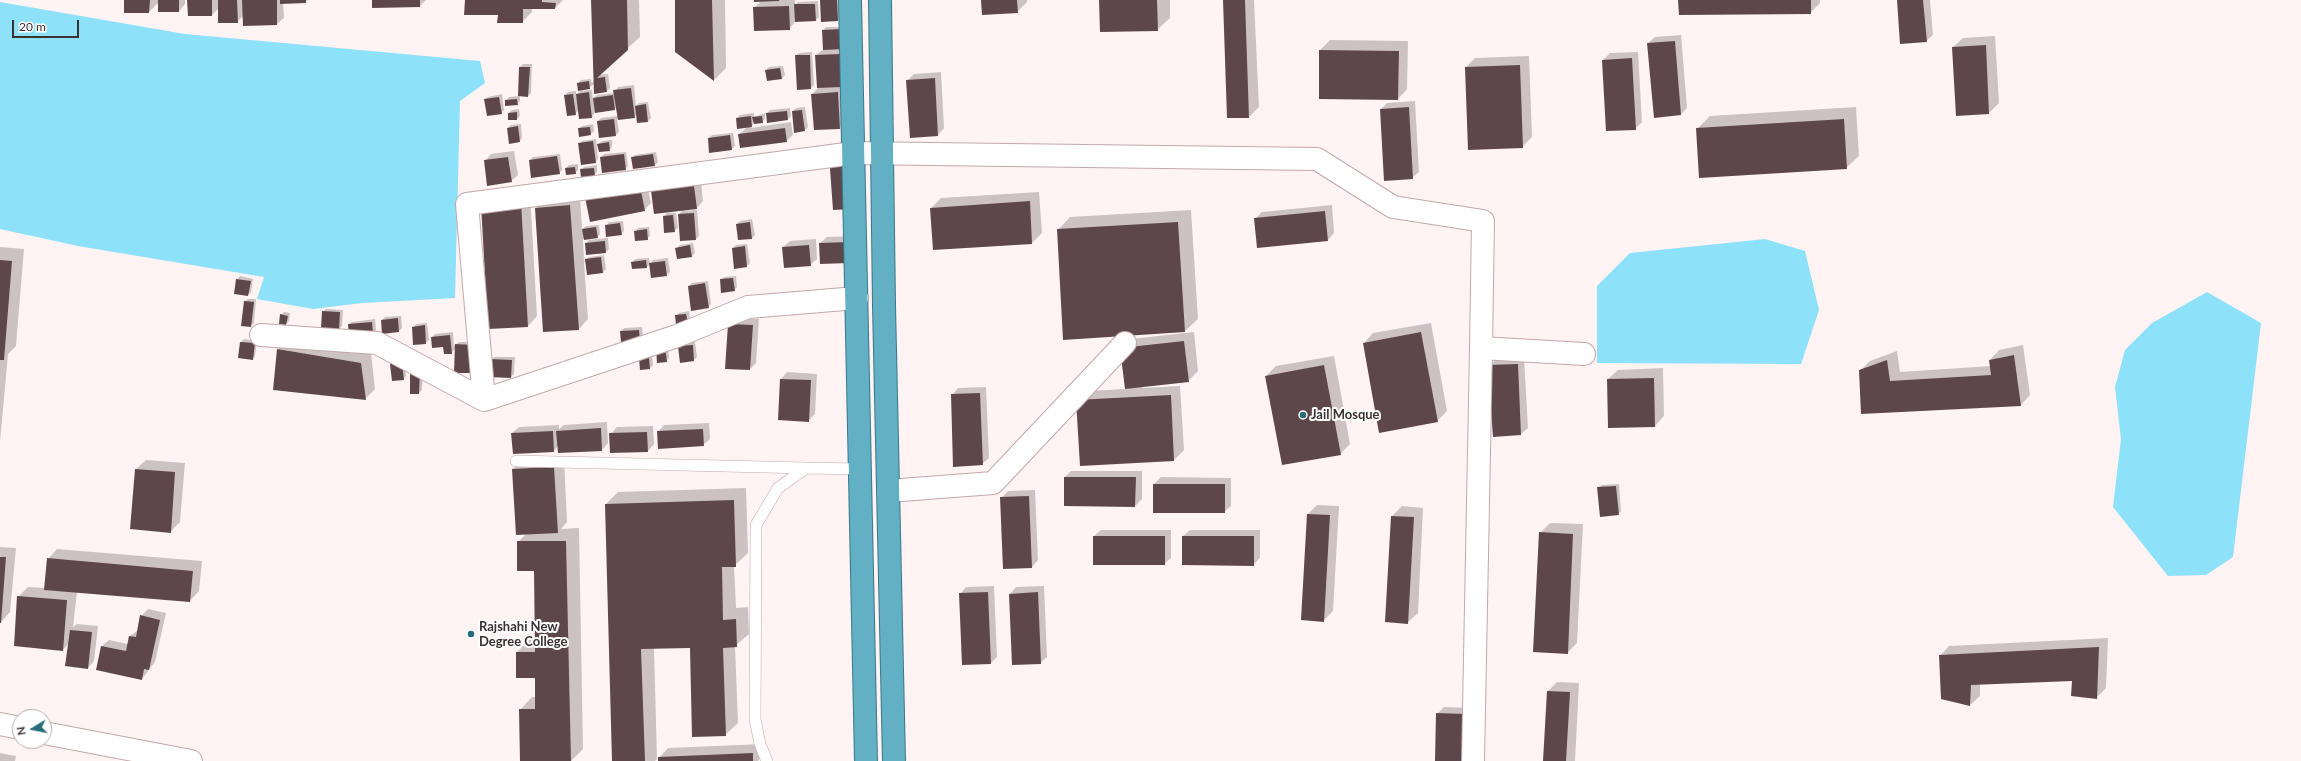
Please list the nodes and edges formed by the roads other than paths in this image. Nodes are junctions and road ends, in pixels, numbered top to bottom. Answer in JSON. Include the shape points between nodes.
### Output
{"nodes":[{"id":1,"x":850,"y":0,"type":"edge"},
{"id":2,"x":880,"y":0,"type":"edge"},
{"id":3,"x":854,"y":153,"type":"junction"},
{"id":4,"x":882,"y":154,"type":"junction"},
{"id":5,"x":856,"y":298,"type":"junction"},
{"id":6,"x":261,"y":335,"type":"dead end"},
{"id":7,"x":1125,"y":344,"type":"dead end"},
{"id":8,"x":1481,"y":348,"type":"junction"},
{"id":9,"x":1584,"y":354,"type":"dead end"},
{"id":10,"x":484,"y":400,"type":"junction"},
{"id":11,"x":516,"y":461,"type":"dead end"},
{"id":12,"x":806,"y":468,"type":"junction"},
{"id":13,"x":859,"y":469,"type":"junction"},
{"id":14,"x":888,"y":492,"type":"junction"},
{"id":15,"x":0,"y":724,"type":"edge"},
{"id":16,"x":12,"y":726,"type":"edge"},
{"id":17,"x":52,"y":735,"type":"edge"},
{"id":18,"x":191,"y":761,"type":"edge"},
{"id":19,"x":767,"y":761,"type":"edge"},
{"id":20,"x":866,"y":761,"type":"edge"},
{"id":21,"x":894,"y":761,"type":"edge"},
{"id":22,"x":1473,"y":761,"type":"edge"}],
"edges":[{"from":1,"to":3,"type":"highway"},
{"from":2,"to":4,"type":"highway"},
{"from":3,"to":4,"type":"street"},
{"from":3,"to":5,"type":"highway"},
{"from":3,"to":10,"type":"street","via":[[467,204]]},
{"from":4,"to":8,"type":"street","via":[[1317,159],[1394,207],[1482,221]]},
{"from":4,"to":14,"type":"highway"},
{"from":5,"to":10,"type":"street","via":[[748,307],[677,336]]},
{"from":5,"to":13,"type":"highway"},
{"from":6,"to":10,"type":"street","via":[[377,343]]},
{"from":7,"to":14,"type":"street","via":[[993,483]]},
{"from":8,"to":9,"type":"street"},
{"from":8,"to":22,"type":"street"},
{"from":11,"to":12,"type":"lane"},
{"from":12,"to":13,"type":"lane"},
{"from":12,"to":19,"type":"lane","via":[[778,488],[756,525],[755,719],[760,744]]},
{"from":13,"to":20,"type":"highway"},
{"from":14,"to":21,"type":"highway"},
{"from":15,"to":16,"type":"street"},
{"from":17,"to":18,"type":"street"}]}
